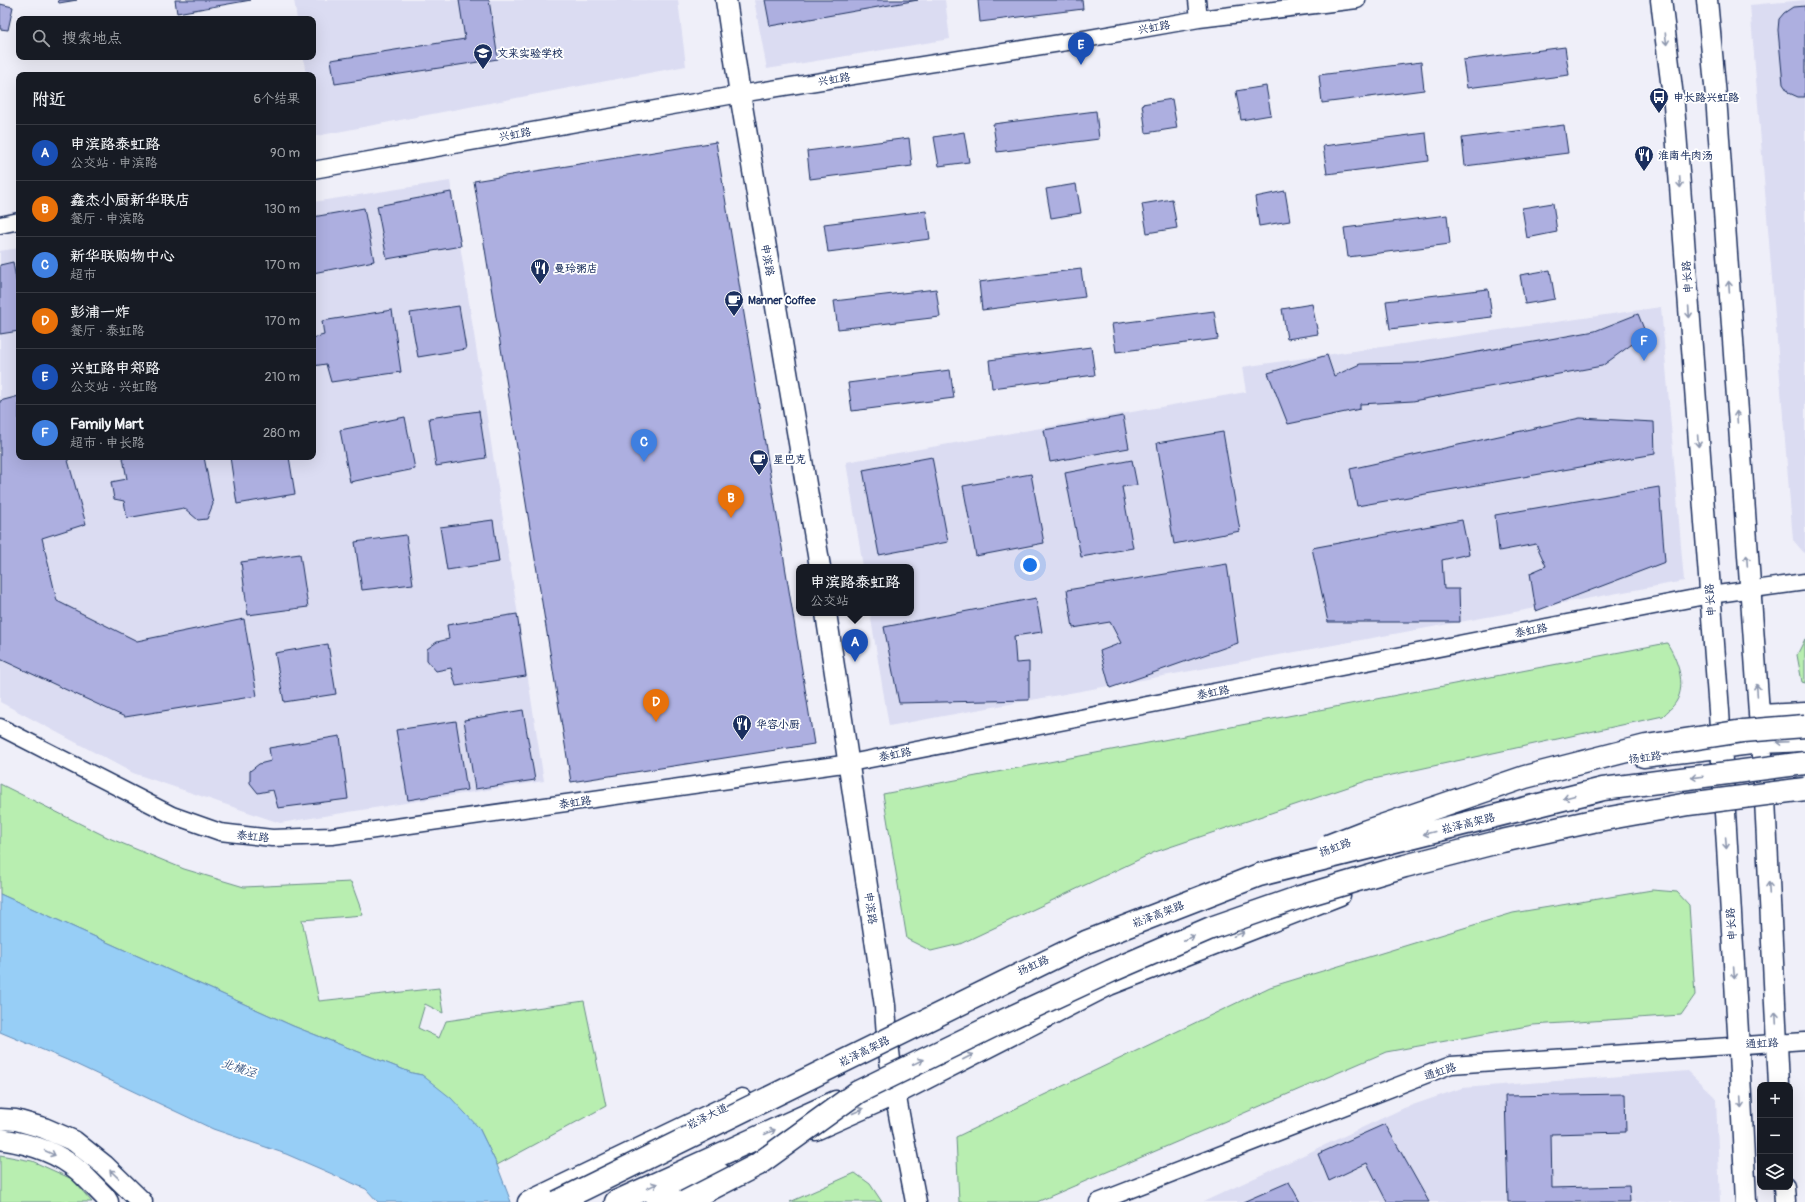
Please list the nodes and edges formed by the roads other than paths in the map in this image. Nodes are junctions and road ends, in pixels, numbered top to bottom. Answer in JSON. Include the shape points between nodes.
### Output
{"nodes":[{"id":1,"x":726,"y":0,"type":"edge"},
{"id":2,"x":1197,"y":0,"type":"edge"},
{"id":3,"x":1357,"y":0,"type":"edge"},
{"id":4,"x":1661,"y":0,"type":"edge"},
{"id":5,"x":1707,"y":0,"type":"edge"},
{"id":6,"x":1199,"y":19,"type":"junction"},
{"id":7,"x":740,"y":94,"type":"junction"},
{"id":8,"x":316,"y":169,"type":"edge"},
{"id":9,"x":16,"y":222,"type":"edge"},
{"id":10,"x":0,"y":225,"type":"edge"},
{"id":11,"x":819,"y":564,"type":"edge"},
{"id":12,"x":1805,"y":582,"type":"edge"},
{"id":13,"x":1749,"y":590,"type":"junction"},
{"id":14,"x":1710,"y":595,"type":"junction"},
{"id":15,"x":826,"y":616,"type":"edge"},
{"id":16,"x":1805,"y":713,"type":"edge"},
{"id":17,"x":1759,"y":715,"type":"junction"},
{"id":18,"x":1805,"y":726,"type":"edge"},
{"id":19,"x":0,"y":727,"type":"edge"},
{"id":20,"x":1805,"y":741,"type":"edge"},
{"id":21,"x":1760,"y":743,"type":"junction"},
{"id":22,"x":1720,"y":747,"type":"junction"},
{"id":23,"x":850,"y":763,"type":"junction"},
{"id":24,"x":1805,"y":763,"type":"edge"},
{"id":25,"x":1805,"y":790,"type":"edge"},
{"id":26,"x":1805,"y":796,"type":"edge"},
{"id":27,"x":1765,"y":800,"type":"junction"},
{"id":28,"x":1723,"y":804,"type":"junction"},
{"id":29,"x":1259,"y":875,"type":"junction"},
{"id":30,"x":886,"y":1030,"type":"junction"},
{"id":31,"x":1805,"y":1041,"type":"edge"},
{"id":32,"x":1777,"y":1042,"type":"junction"},
{"id":33,"x":1739,"y":1044,"type":"junction"},
{"id":34,"x":1779,"y":1082,"type":"edge"},
{"id":35,"x":858,"y":1092,"type":"junction"},
{"id":36,"x":896,"y":1094,"type":"junction"},
{"id":37,"x":0,"y":1119,"type":"edge"},
{"id":38,"x":7,"y":1140,"type":"edge"},
{"id":39,"x":1784,"y":1190,"type":"edge"},
{"id":40,"x":558,"y":1194,"type":"edge"},
{"id":41,"x":108,"y":1202,"type":"edge"},
{"id":42,"x":142,"y":1202,"type":"edge"},
{"id":43,"x":528,"y":1202,"type":"edge"},
{"id":44,"x":616,"y":1202,"type":"edge"},
{"id":45,"x":656,"y":1202,"type":"edge"},
{"id":46,"x":685,"y":1202,"type":"edge"},
{"id":47,"x":916,"y":1202,"type":"edge"},
{"id":48,"x":1098,"y":1202,"type":"edge"},
{"id":49,"x":1746,"y":1202,"type":"edge"},
{"id":50,"x":1785,"y":1202,"type":"edge"}],
"edges":[{"from":1,"to":7,"type":"main road","name":"申滨路"},
{"from":2,"to":6,"type":"street"},
{"from":3,"to":6,"type":"street","name":"兴虹路"},
{"from":4,"to":14,"type":"main road","name":"申长路","one_way":true,"via":[[1674,104]]},
{"from":13,"to":5,"type":"main road","one_way":true},
{"from":6,"to":7,"type":"street","name":"兴虹路"},
{"from":7,"to":8,"type":"street","name":"兴虹路"},
{"from":7,"to":11,"type":"main road","name":"申滨路"},
{"from":9,"to":10,"type":"street"},
{"from":12,"to":13,"type":"street","name":"泰虹路"},
{"from":13,"to":14,"type":"street","name":"泰虹路"},
{"from":17,"to":13,"type":"main road","one_way":true},
{"from":14,"to":22,"type":"main road","name":"申长路"},
{"from":14,"to":23,"type":"street","name":"泰虹路"},
{"from":15,"to":23,"type":"main road","name":"申滨路"},
{"from":16,"to":17,"type":"main road"},
{"from":17,"to":21,"type":"main road"},
{"from":18,"to":29,"type":"highway","bridge":true,"via":[[1743,731],[1646,746],[1525,777],[1364,832]]},
{"from":19,"to":23,"type":"street","name":"泰虹路","via":[[172,815],[220,832],[272,838],[332,836]]},
{"from":20,"to":21,"type":"main road","name":"扬虹路","one_way":true},
{"from":21,"to":22,"type":"main road","name":"扬虹路"},
{"from":21,"to":27,"type":"main road"},
{"from":22,"to":28,"type":"main road","name":"申长路"},
{"from":22,"to":30,"type":"main road","name":"扬虹路","via":[[1627,759],[1458,803],[1150,914]]},
{"from":23,"to":30,"type":"main road","name":"申滨路","via":[[885,1006]]},
{"from":24,"to":29,"type":"highway","name":"崧泽高架路","one_way":true,"bridge":true,"via":[[1603,789]]},
{"from":35,"to":25,"type":"highway","one_way":true,"bridge":true,"via":[[1111,971],[1211,928],[1300,897],[1412,864],[1594,821],[1688,804]]},
{"from":26,"to":27,"type":"main road"},
{"from":27,"to":28,"type":"main road"},
{"from":32,"to":27,"type":"main road","one_way":true},
{"from":28,"to":33,"type":"main road","name":"申长路","one_way":true},
{"from":36,"to":28,"type":"main road","one_way":true,"via":[[1109,984],[1334,897],[1546,834]]},
{"from":29,"to":40,"type":"highway","name":"崧泽高架路","bridge":true,"via":[[1086,942]]},
{"from":30,"to":36,"type":"main road","name":"申滨路"},
{"from":30,"to":40,"type":"main road","name":"崧泽大道"},
{"from":31,"to":32,"type":"street","name":"通虹路"},
{"from":32,"to":33,"type":"street","name":"通虹路"},
{"from":32,"to":34,"type":"main road"},
{"from":33,"to":48,"type":"street","name":"通虹路","via":[[1451,1065]]},
{"from":33,"to":49,"type":"main road","name":"申长路","one_way":true},
{"from":44,"to":35,"type":"highway","one_way":true,"bridge":true},
{"from":35,"to":46,"type":"highway","bridge":true,"via":[[757,1165]]},
{"from":45,"to":36,"type":"main road","one_way":true},
{"from":36,"to":47,"type":"main road","name":"申滨路"},
{"from":42,"to":37,"type":"main road","one_way":true,"via":[[104,1165],[74,1141],[44,1128],[16,1120]]},
{"from":38,"to":41,"type":"main road","one_way":true,"via":[[50,1152],[78,1170]]},
{"from":39,"to":50,"type":"main road"},
{"from":40,"to":43,"type":"main road","name":"崧泽大道"}]}
